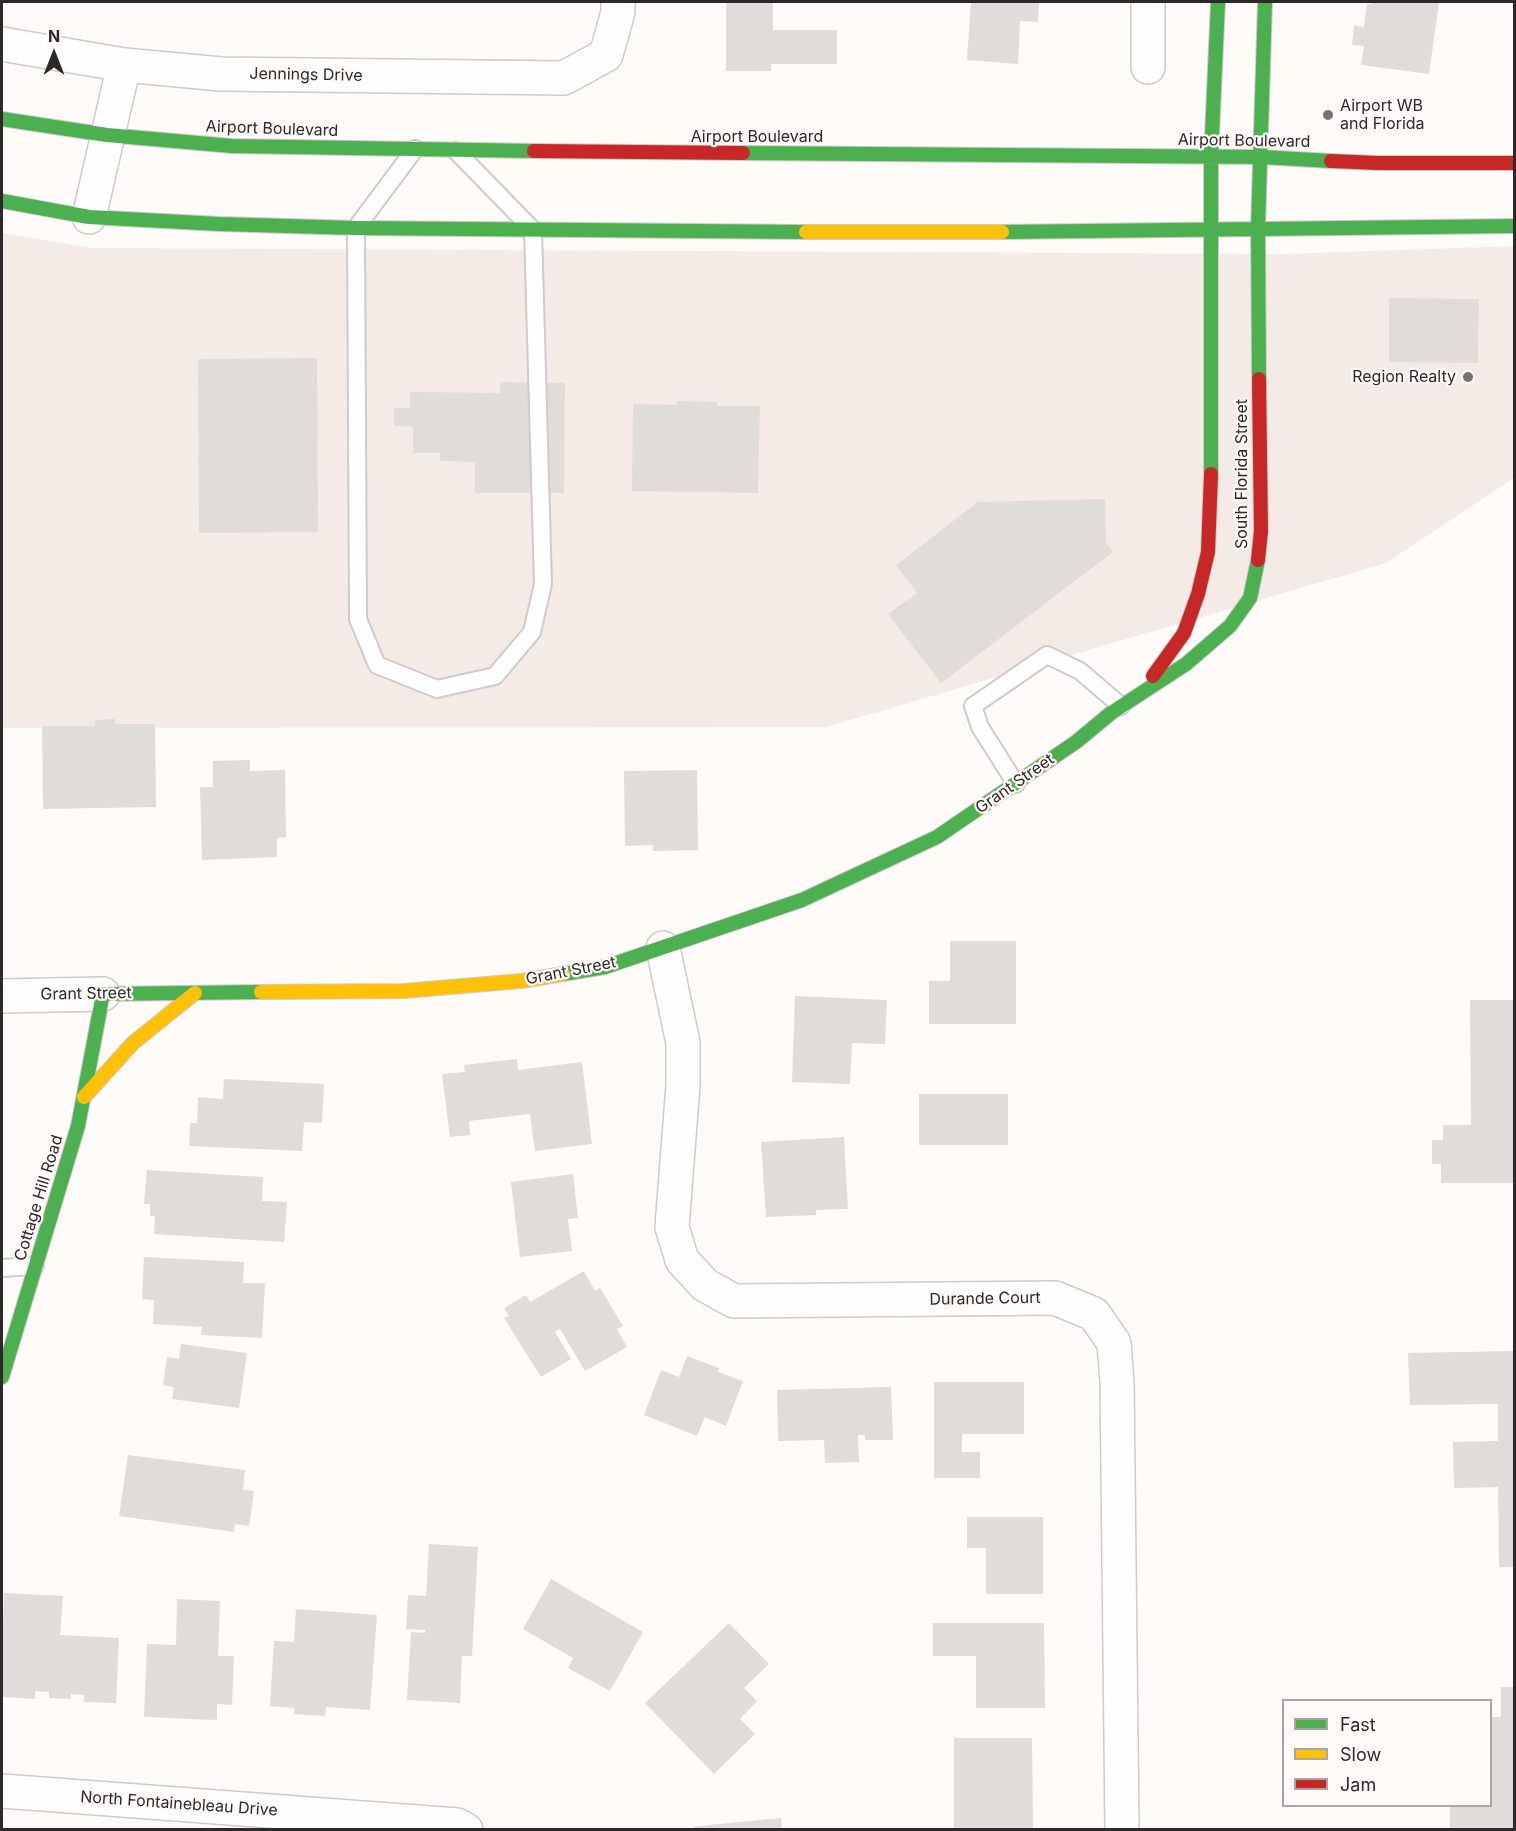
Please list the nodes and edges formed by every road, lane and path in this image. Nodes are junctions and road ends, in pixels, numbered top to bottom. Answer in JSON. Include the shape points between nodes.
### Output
{"nodes":[{"id":1,"x":618,"y":2,"type":"edge"},
{"id":2,"x":1149,"y":2,"type":"edge"},
{"id":3,"x":1218,"y":2,"type":"edge"},
{"id":4,"x":1265,"y":2,"type":"edge"},
{"id":5,"x":2,"y":44,"type":"edge"},
{"id":6,"x":124,"y":65,"type":"junction"},
{"id":7,"x":1148,"y":67,"type":"dead end"},
{"id":8,"x":2,"y":119,"type":"edge"},
{"id":9,"x":107,"y":135,"type":"junction"},
{"id":10,"x":415,"y":149,"type":"junction"},
{"id":11,"x":454,"y":150,"type":"junction"},
{"id":12,"x":1211,"y":157,"type":"junction"},
{"id":13,"x":1261,"y":157,"type":"junction"},
{"id":14,"x":1515,"y":163,"type":"edge"},
{"id":15,"x":2,"y":201,"type":"edge"},
{"id":16,"x":89,"y":217,"type":"junction"},
{"id":17,"x":1515,"y":226,"type":"edge"},
{"id":18,"x":356,"y":228,"type":"junction"},
{"id":19,"x":1258,"y":228,"type":"junction"},
{"id":20,"x":533,"y":230,"type":"junction"},
{"id":21,"x":1211,"y":230,"type":"junction"},
{"id":22,"x":1142,"y":691,"type":"junction"},
{"id":23,"x":1121,"y":706,"type":"junction"},
{"id":24,"x":1016,"y":784,"type":"junction"},
{"id":25,"x":663,"y":948,"type":"junction"},
{"id":26,"x":195,"y":993,"type":"junction"},
{"id":27,"x":103,"y":994,"type":"junction"},
{"id":28,"x":2,"y":996,"type":"edge"},
{"id":29,"x":84,"y":1097,"type":"junction"},
{"id":30,"x":35,"y":1266,"type":"junction"},
{"id":31,"x":2,"y":1268,"type":"edge"},
{"id":32,"x":2,"y":1377,"type":"edge"},
{"id":33,"x":2,"y":1791,"type":"edge"},
{"id":34,"x":466,"y":1830,"type":"edge"},
{"id":35,"x":1122,"y":1830,"type":"edge"}],
"edges":[{"from":1,"to":6,"type":"street","name":"Jennings Drive","via":[[606,55],[564,78],[221,74]]},
{"from":2,"to":7,"type":"street"},
{"from":3,"to":12,"type":"street","name":"South Florida Street"},
{"from":4,"to":13,"type":"street","name":"South Florida Street"},
{"from":5,"to":6,"type":"street","name":"Jennings Drive"},
{"from":6,"to":9,"type":"street"},
{"from":8,"to":9,"type":"street","name":"Airport Boulevard"},
{"from":9,"to":10,"type":"street","name":"Airport Boulevard","via":[[232,146]]},
{"from":9,"to":16,"type":"street"},
{"from":10,"to":11,"type":"street","name":"Airport Boulevard"},
{"from":10,"to":18,"type":"lane"},
{"from":11,"to":12,"type":"street","name":"Airport Boulevard"},
{"from":11,"to":20,"type":"lane"},
{"from":12,"to":13,"type":"street","name":"Airport Boulevard"},
{"from":12,"to":21,"type":"street","name":"South Florida Street"},
{"from":13,"to":14,"type":"street","name":"Airport Boulevard","via":[[1378,163]]},
{"from":13,"to":19,"type":"street","name":"South Florida Street"},
{"from":15,"to":16,"type":"street"},
{"from":16,"to":18,"type":"street"},
{"from":17,"to":19,"type":"street"},
{"from":18,"to":20,"type":"street"},
{"from":18,"to":20,"type":"lane","via":[[358,619],[377,665],[437,689],[495,676],[532,632],[543,584]]},
{"from":19,"to":21,"type":"street"},
{"from":19,"to":22,"type":"street","name":"South Florida Street","via":[[1261,531],[1250,598],[1230,626],[1195,657]]},
{"from":20,"to":21,"type":"street"},
{"from":21,"to":22,"type":"street","name":"South Florida Street","via":[[1208,552],[1184,633]]},
{"from":22,"to":23,"type":"street","name":"Grant Street"},
{"from":23,"to":24,"type":"street","name":"Grant Street"},
{"from":23,"to":24,"type":"lane","via":[[1080,671],[1047,655],[973,706],[980,728]]},
{"from":24,"to":25,"type":"street","name":"Grant Street","via":[[917,847],[802,900]]},
{"from":25,"to":26,"type":"street","name":"Grant Street","via":[[605,967],[521,981],[404,991]]},
{"from":25,"to":35,"type":"street","name":"Durande Court","via":[[683,1042],[672,1227],[682,1260],[705,1285],[734,1301],[1055,1298],[1094,1314],[1114,1343]]},
{"from":26,"to":27,"type":"street","name":"Grant Street"},
{"from":26,"to":29,"type":"street","via":[[134,1042]]},
{"from":27,"to":28,"type":"street","name":"Grant Street"},
{"from":27,"to":29,"type":"street","name":"Cottage Hill Road"},
{"from":29,"to":30,"type":"street","name":"Cottage Hill Road"},
{"from":30,"to":31,"type":"lane"},
{"from":30,"to":32,"type":"street","name":"Cottage Hill Road"},
{"from":33,"to":34,"type":"street","name":"North Fontainebleau Drive","via":[[457,1825]]}]}
